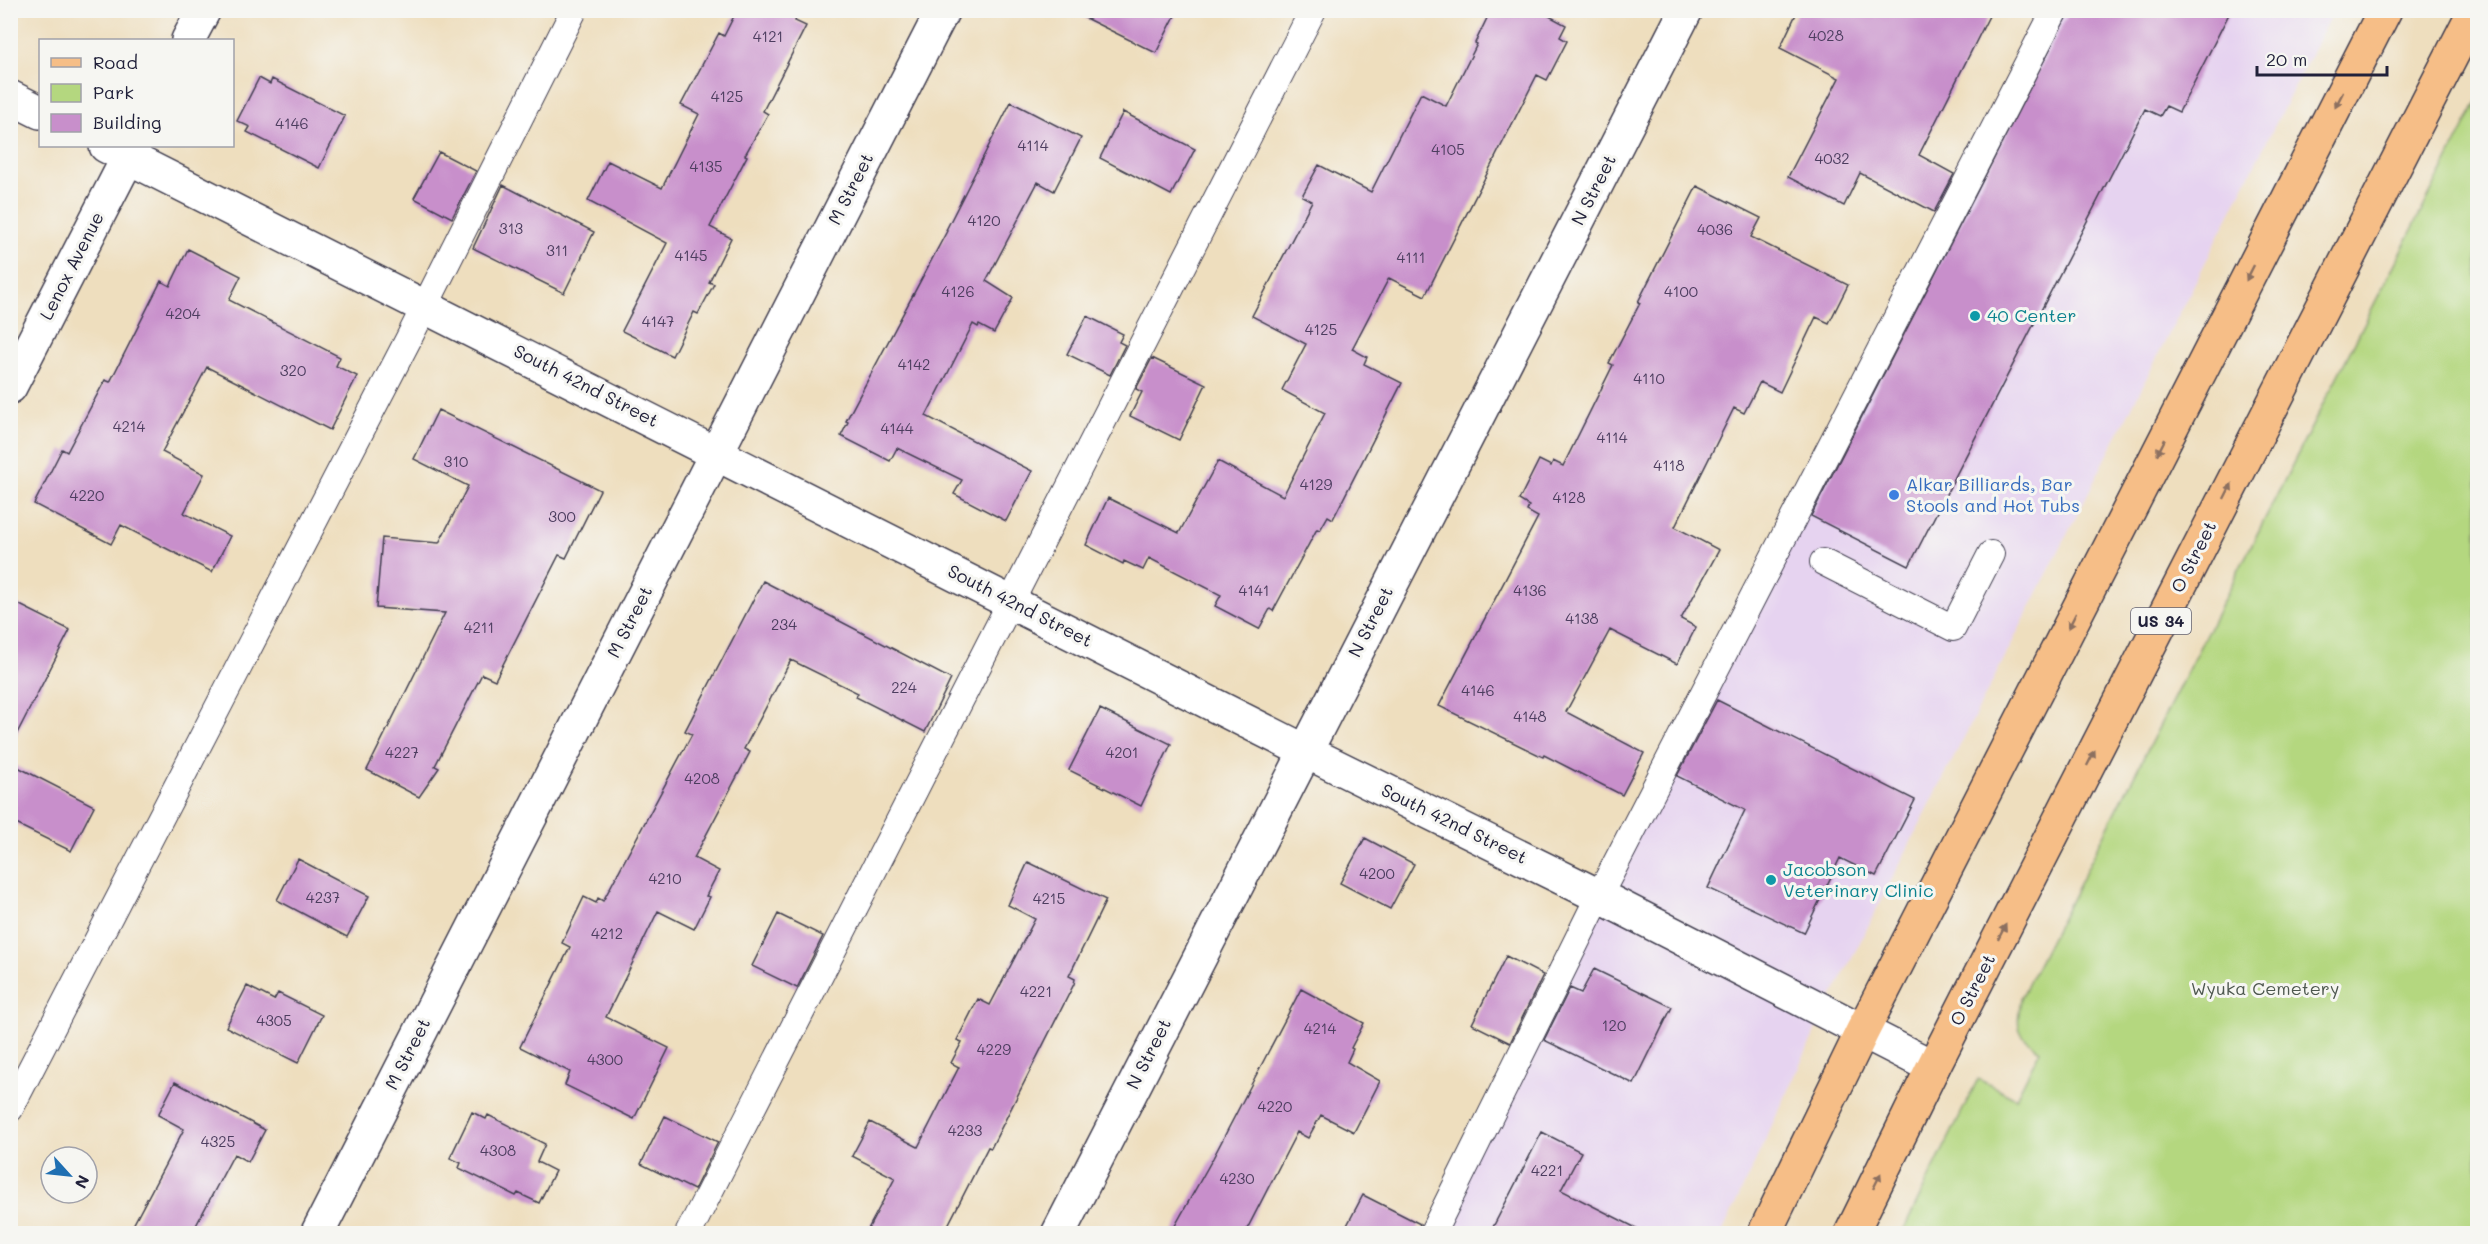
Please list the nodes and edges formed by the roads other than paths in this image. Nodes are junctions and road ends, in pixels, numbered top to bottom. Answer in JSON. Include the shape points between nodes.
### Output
{"nodes":[{"id":1,"x":204,"y":10,"type":"edge"},
{"id":2,"x":574,"y":10,"type":"edge"},
{"id":3,"x":944,"y":10,"type":"edge"},
{"id":4,"x":1313,"y":10,"type":"edge"},
{"id":5,"x":1686,"y":10,"type":"edge"},
{"id":6,"x":2055,"y":10,"type":"edge"},
{"id":7,"x":2385,"y":10,"type":"edge"},
{"id":8,"x":2475,"y":10,"type":"edge"},
{"id":9,"x":189,"y":39,"type":"edge"},
{"id":10,"x":10,"y":97,"type":"edge"},
{"id":11,"x":39,"y":112,"type":"edge"},
{"id":12,"x":123,"y":149,"type":"edge"},
{"id":13,"x":424,"y":305,"type":"junction"},
{"id":14,"x":10,"y":387,"type":"edge"},
{"id":15,"x":716,"y":452,"type":"junction"},
{"id":16,"x":1991,"y":554,"type":"dead end"},
{"id":17,"x":1823,"y":562,"type":"dead end"},
{"id":18,"x":1010,"y":601,"type":"junction"},
{"id":19,"x":1305,"y":751,"type":"junction"},
{"id":20,"x":1599,"y":896,"type":"junction"},
{"id":21,"x":1862,"y":1032,"type":"junction"},
{"id":22,"x":1933,"y":1067,"type":"junction"},
{"id":23,"x":10,"y":1109,"type":"edge"},
{"id":24,"x":317,"y":1233,"type":"edge"},
{"id":25,"x":688,"y":1233,"type":"edge"},
{"id":26,"x":1058,"y":1233,"type":"edge"},
{"id":27,"x":1432,"y":1233,"type":"edge"},
{"id":28,"x":1764,"y":1233,"type":"edge"},
{"id":29,"x":1851,"y":1233,"type":"edge"}],
"edges":[{"from":1,"to":9,"type":"street"},
{"from":2,"to":13,"type":"lane"},
{"from":3,"to":15,"type":"street","name":"M Street"},
{"from":4,"to":18,"type":"lane"},
{"from":5,"to":19,"type":"street","name":"N Street"},
{"from":6,"to":20,"type":"lane"},
{"from":7,"to":21,"type":"main road","one_way":true},
{"from":22,"to":8,"type":"main road","name":"O Street","number":"US 34","one_way":true},
{"from":10,"to":11,"type":"street"},
{"from":12,"to":13,"type":"street","name":"South 42nd Street"},
{"from":12,"to":14,"type":"street","name":"Lenox Avenue"},
{"from":13,"to":15,"type":"street","name":"South 42nd Street"},
{"from":13,"to":23,"type":"lane"},
{"from":15,"to":18,"type":"street","name":"South 42nd Street"},
{"from":15,"to":24,"type":"street","name":"M Street"},
{"from":16,"to":17,"type":"lane","via":[[1953,628]]},
{"from":18,"to":19,"type":"street","name":"South 42nd Street"},
{"from":18,"to":25,"type":"lane"},
{"from":19,"to":20,"type":"street","name":"South 42nd Street"},
{"from":19,"to":26,"type":"street","name":"N Street"},
{"from":20,"to":21,"type":"street","name":"South 42nd Street"},
{"from":20,"to":27,"type":"lane"},
{"from":21,"to":22,"type":"street","name":"South 42nd Street"},
{"from":21,"to":28,"type":"main road"},
{"from":29,"to":22,"type":"main road","name":"O Street","number":"US 34","one_way":true}]}
